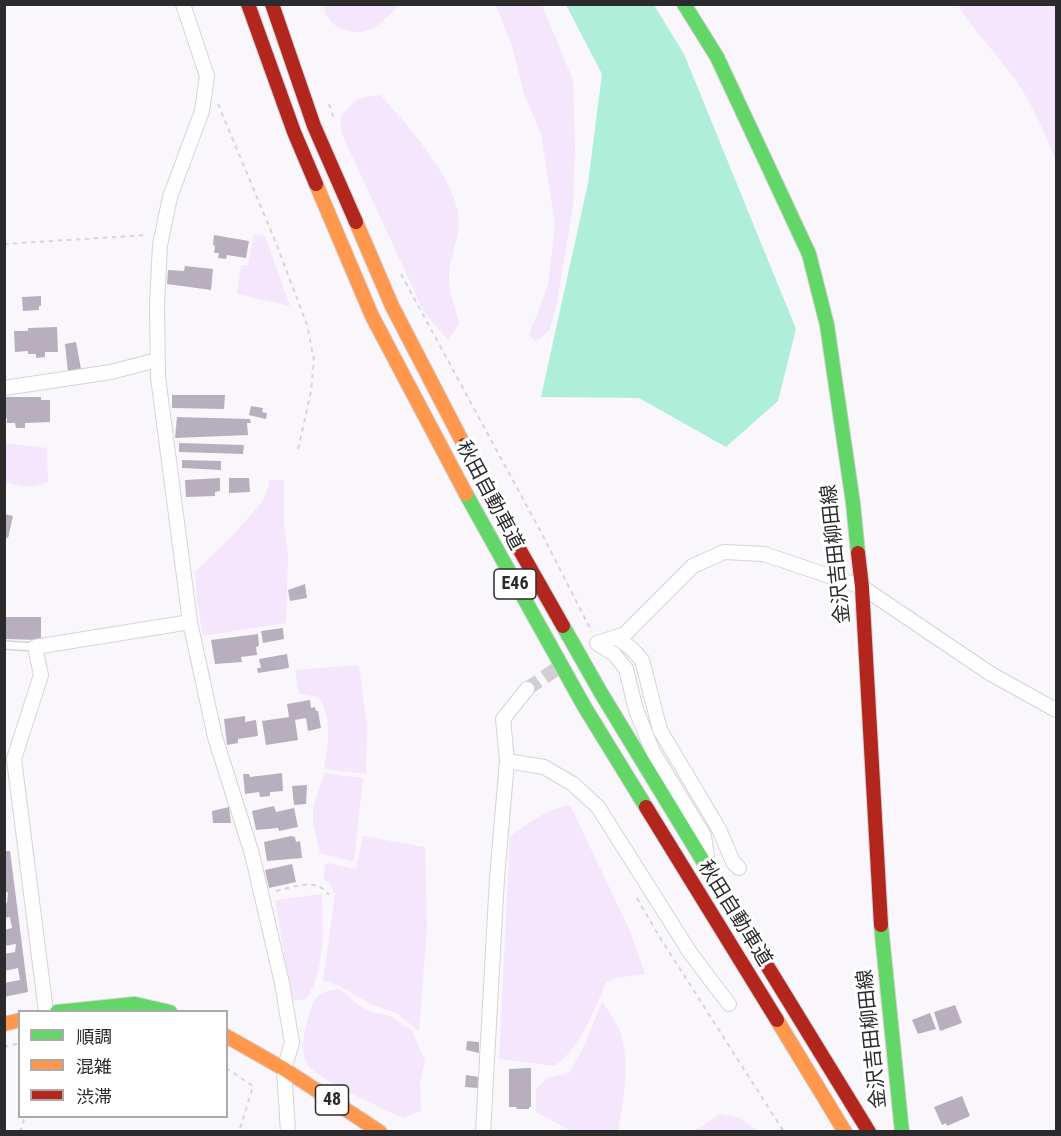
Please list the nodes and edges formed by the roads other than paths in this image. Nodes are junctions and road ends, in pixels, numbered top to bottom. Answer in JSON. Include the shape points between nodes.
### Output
{"nodes":[{"id":1,"x":183,"y":4,"type":"edge"},
{"id":2,"x":248,"y":4,"type":"edge"},
{"id":3,"x":272,"y":4,"type":"edge"},
{"id":4,"x":684,"y":4,"type":"edge"},
{"id":5,"x":157,"y":360,"type":"junction"},
{"id":6,"x":4,"y":388,"type":"edge"},
{"id":7,"x":862,"y":587,"type":"junction"},
{"id":8,"x":190,"y":622,"type":"junction"},
{"id":9,"x":616,"y":637,"type":"junction"},
{"id":10,"x":4,"y":645,"type":"edge"},
{"id":11,"x":35,"y":647,"type":"junction"},
{"id":12,"x":527,"y":688,"type":"tunnel mouth"},
{"id":13,"x":1056,"y":710,"type":"edge"},
{"id":14,"x":507,"y":761,"type":"junction"},
{"id":15,"x":739,"y":868,"type":"dead end"},
{"id":16,"x":708,"y":869,"type":"junction"},
{"id":17,"x":729,"y":1004,"type":"dead end"},
{"id":18,"x":46,"y":1010,"type":"edge"},
{"id":19,"x":68,"y":1010,"type":"edge"},
{"id":20,"x":165,"y":1010,"type":"edge"},
{"id":21,"x":228,"y":1037,"type":"edge"},
{"id":22,"x":284,"y":1069,"type":"junction"},
{"id":23,"x":288,"y":1131,"type":"edge"},
{"id":24,"x":380,"y":1131,"type":"edge"},
{"id":25,"x":483,"y":1131,"type":"edge"},
{"id":26,"x":845,"y":1131,"type":"edge"},
{"id":27,"x":869,"y":1131,"type":"edge"},
{"id":28,"x":902,"y":1131,"type":"edge"}],
"edges":[{"from":1,"to":5,"type":"street","via":[[207,76],[202,111],[170,197],[162,234]]},
{"from":2,"to":26,"type":"main road","name":"秋田自動車道","number":"E46","via":[[294,132],[372,316],[487,535],[584,706]]},
{"from":3,"to":16,"type":"main road","name":"秋田自動車道","number":"E46","via":[[314,126],[392,306],[513,538]]},
{"from":4,"to":7,"type":"main road","name":"金沢吉田柳田線","via":[[717,57],[809,254],[827,325]]},
{"from":5,"to":6,"type":"street","via":[[111,372]]},
{"from":5,"to":8,"type":"street"},
{"from":7,"to":9,"type":"street","via":[[764,554],[724,552],[693,566],[625,634]]},
{"from":7,"to":13,"type":"street","via":[[991,674]]},
{"from":7,"to":28,"type":"main road","name":"金沢吉田柳田線","via":[[881,928]]},
{"from":8,"to":11,"type":"street"},
{"from":8,"to":22,"type":"street","via":[[215,737],[252,854],[282,983],[292,1043]]},
{"from":9,"to":15,"type":"street","via":[[642,660],[660,730]]},
{"from":9,"to":16,"type":"street","via":[[597,642],[626,669],[636,710],[653,752],[705,836]]},
{"from":10,"to":11,"type":"lane"},
{"from":11,"to":18,"type":"street","via":[[41,675],[14,759]]},
{"from":12,"to":14,"type":"street","via":[[503,719]]},
{"from":14,"to":17,"type":"street","via":[[544,767],[573,784],[598,807],[691,954]]},
{"from":14,"to":25,"type":"street"},
{"from":16,"to":27,"type":"main road","name":"秋田自動車道","number":"E46"},
{"from":19,"to":20,"type":"main road","via":[[135,1004]]},
{"from":21,"to":22,"type":"main road","number":"48"},
{"from":22,"to":23,"type":"street"},
{"from":22,"to":24,"type":"main road","number":"48"}]}
